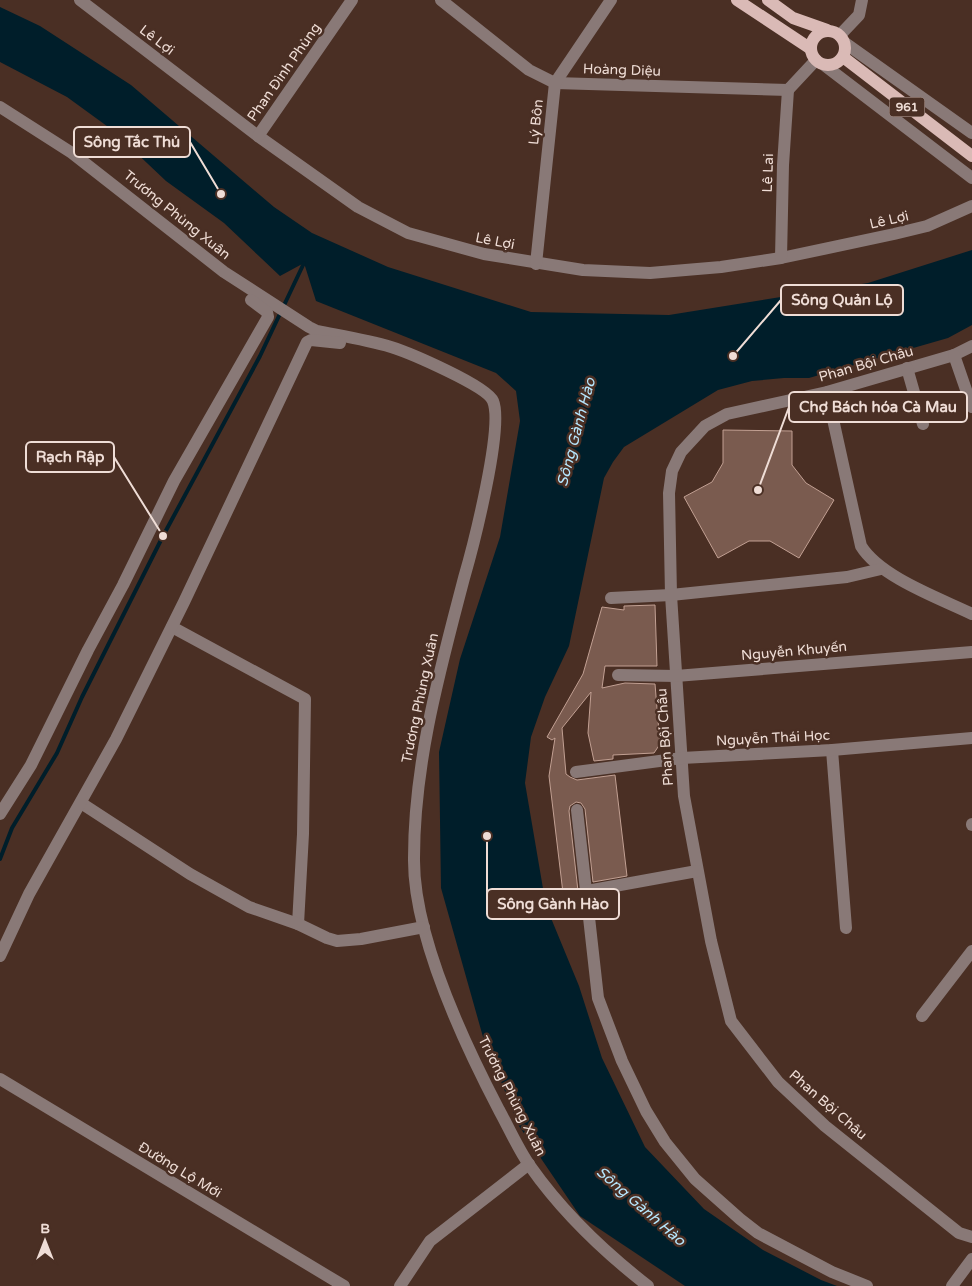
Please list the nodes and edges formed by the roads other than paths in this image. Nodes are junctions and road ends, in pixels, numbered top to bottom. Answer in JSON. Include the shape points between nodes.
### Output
{"nodes":[{"id":1,"x":80,"y":0,"type":"edge"},
{"id":2,"x":352,"y":0,"type":"edge"},
{"id":3,"x":441,"y":0,"type":"edge"},
{"id":4,"x":611,"y":0,"type":"edge"},
{"id":5,"x":738,"y":0,"type":"edge"},
{"id":6,"x":768,"y":0,"type":"edge"},
{"id":7,"x":862,"y":0,"type":"edge"},
{"id":8,"x":827,"y":30,"type":"junction"},
{"id":9,"x":842,"y":39,"type":"junction"},
{"id":10,"x":843,"y":57,"type":"junction"},
{"id":11,"x":817,"y":58,"type":"junction"},
{"id":12,"x":555,"y":83,"type":"junction"},
{"id":13,"x":788,"y":90,"type":"junction"},
{"id":14,"x":0,"y":107,"type":"edge"},
{"id":15,"x":972,"y":133,"type":"edge"},
{"id":16,"x":258,"y":136,"type":"junction"},
{"id":17,"x":972,"y":156,"type":"edge"},
{"id":18,"x":972,"y":178,"type":"edge"},
{"id":19,"x":972,"y":206,"type":"edge"},
{"id":20,"x":781,"y":258,"type":"junction"},
{"id":21,"x":536,"y":264,"type":"junction"},
{"id":22,"x":224,"y":272,"type":"junction"},
{"id":23,"x":372,"y":343,"type":"junction"},
{"id":24,"x":972,"y":346,"type":"edge"},
{"id":25,"x":954,"y":355,"type":"junction"},
{"id":26,"x":907,"y":368,"type":"junction"},
{"id":27,"x":827,"y":392,"type":"junction"},
{"id":28,"x":972,"y":406,"type":"edge"},
{"id":29,"x":923,"y":424,"type":"dead end"},
{"id":30,"x":881,"y":569,"type":"junction"},
{"id":31,"x":671,"y":595,"type":"junction"},
{"id":32,"x":611,"y":598,"type":"dead end"},
{"id":33,"x":972,"y":614,"type":"edge"},
{"id":34,"x":172,"y":627,"type":"junction"},
{"id":35,"x":972,"y":652,"type":"edge"},
{"id":36,"x":618,"y":675,"type":"dead end"},
{"id":37,"x":676,"y":676,"type":"junction"},
{"id":38,"x":972,"y":738,"type":"edge"},
{"id":39,"x":832,"y":750,"type":"junction"},
{"id":40,"x":682,"y":758,"type":"junction"},
{"id":41,"x":576,"y":772,"type":"dead end"},
{"id":42,"x":4,"y":799,"type":"edge"},
{"id":43,"x":81,"y":803,"type":"junction"},
{"id":44,"x":577,"y":810,"type":"dead end"},
{"id":45,"x":0,"y":814,"type":"edge"},
{"id":46,"x":697,"y":871,"type":"junction"},
{"id":47,"x":587,"y":891,"type":"junction"},
{"id":48,"x":298,"y":924,"type":"junction"},
{"id":49,"x":424,"y":928,"type":"junction"},
{"id":50,"x":846,"y":928,"type":"dead end"},
{"id":51,"x":972,"y":950,"type":"edge"},
{"id":52,"x":0,"y":956,"type":"edge"},
{"id":53,"x":922,"y":1016,"type":"dead end"},
{"id":54,"x":0,"y":1079,"type":"edge"},
{"id":55,"x":528,"y":1164,"type":"junction"},
{"id":56,"x":972,"y":1237,"type":"edge"},
{"id":57,"x":972,"y":1259,"type":"edge"},
{"id":58,"x":344,"y":1286,"type":"edge"},
{"id":59,"x":400,"y":1286,"type":"edge"},
{"id":60,"x":648,"y":1286,"type":"edge"},
{"id":61,"x":867,"y":1286,"type":"edge"},
{"id":62,"x":952,"y":1286,"type":"edge"}],
"edges":[{"from":1,"to":16,"type":"street","name":"Lê Lợi"},
{"from":2,"to":16,"type":"street","name":"Phan Đình Phùng"},
{"from":3,"to":12,"type":"street","name":"Hoàng Diệu","via":[[529,70]]},
{"from":4,"to":12,"type":"street","name":"Lý Bôn"},
{"from":5,"to":11,"type":"main road"},
{"from":6,"to":8,"type":"main road","via":[[793,18]]},
{"from":7,"to":9,"type":"street","via":[[859,15]]},
{"from":8,"to":9,"type":"main road"},
{"from":8,"to":11,"type":"main road","via":[[813,39]]},
{"from":9,"to":10,"type":"main road"},
{"from":9,"to":15,"type":"street"},
{"from":10,"to":11,"type":"main road","via":[[834,64]]},
{"from":10,"to":17,"type":"main road","number":"961"},
{"from":11,"to":13,"type":"street"},
{"from":11,"to":18,"type":"street"},
{"from":12,"to":13,"type":"street","name":"Hoàng Diệu"},
{"from":12,"to":21,"type":"street","name":"Lý Bôn"},
{"from":13,"to":20,"type":"street","name":"Lê Lai","via":[[782,165]]},
{"from":14,"to":22,"type":"street","name":"Trương Phùng Xuân","via":[[87,164]]},
{"from":16,"to":21,"type":"street","name":"Lê Lợi","via":[[358,206],[408,233],[484,254]]},
{"from":19,"to":20,"type":"street","name":"Lê Lợi","via":[[927,226]]},
{"from":20,"to":21,"type":"street","name":"Lê Lợi","via":[[650,273]]},
{"from":22,"to":23,"type":"street","name":"Trương Phùng Xuân","via":[[309,327]]},
{"from":22,"to":42,"type":"street","via":[[228,284],[267,312],[268,317],[198,435],[31,765]]},
{"from":23,"to":34,"type":"street","via":[[307,342]]},
{"from":23,"to":49,"type":"street","name":"Trương Phùng Xuân","via":[[446,370],[484,390],[494,403],[496,414],[479,521],[422,753],[414,858],[415,885]]},
{"from":24,"to":25,"type":"street","name":"Phan Bội Châu"},
{"from":25,"to":26,"type":"street","name":"Phan Bội Châu"},
{"from":25,"to":28,"type":"street"},
{"from":26,"to":27,"type":"street","name":"Phan Bội Châu"},
{"from":26,"to":29,"type":"street"},
{"from":27,"to":30,"type":"street","via":[[861,546]]},
{"from":27,"to":31,"type":"street","name":"Phan Bội Châu","via":[[727,414],[705,426],[681,452],[672,471],[669,493]]},
{"from":30,"to":31,"type":"street","via":[[847,577]]},
{"from":30,"to":33,"type":"street"},
{"from":31,"to":32,"type":"street"},
{"from":31,"to":37,"type":"street","name":"Phan Bội Châu"},
{"from":34,"to":43,"type":"street"},
{"from":34,"to":48,"type":"street","via":[[305,699]]},
{"from":35,"to":37,"type":"street","name":"Nguyễn Khuyến"},
{"from":36,"to":37,"type":"street","name":"Nguyễn Khuyến"},
{"from":37,"to":40,"type":"street","name":"Phan Bội Châu"},
{"from":38,"to":39,"type":"street","name":"Nguyễn Thái Học"},
{"from":39,"to":40,"type":"street","name":"Nguyễn Thái Học"},
{"from":39,"to":50,"type":"street"},
{"from":40,"to":41,"type":"street","name":"Nguyễn Thái Học"},
{"from":40,"to":46,"type":"street","name":"Phan Bội Châu","via":[[684,796]]},
{"from":42,"to":45,"type":"street"},
{"from":43,"to":48,"type":"street","via":[[249,908]]},
{"from":43,"to":52,"type":"street","via":[[28,894]]},
{"from":44,"to":47,"type":"street"},
{"from":46,"to":47,"type":"street"},
{"from":46,"to":56,"type":"street","name":"Phan Bội Châu","via":[[731,1021],[778,1082],[824,1126],[959,1233]]},
{"from":47,"to":61,"type":"street","via":[[598,998],[622,1061],[665,1142],[695,1179],[758,1232],[832,1272]]},
{"from":48,"to":49,"type":"street","via":[[337,941]]},
{"from":49,"to":55,"type":"street","name":"Trương Phùng Xuân","via":[[454,1014]]},
{"from":51,"to":53,"type":"street"},
{"from":54,"to":58,"type":"street","name":"Đường Lộ Mới"},
{"from":55,"to":59,"type":"street","via":[[430,1240]]},
{"from":55,"to":60,"type":"street","name":"Trương Phùng Xuân","via":[[585,1232]]},
{"from":57,"to":62,"type":"street"}]}
